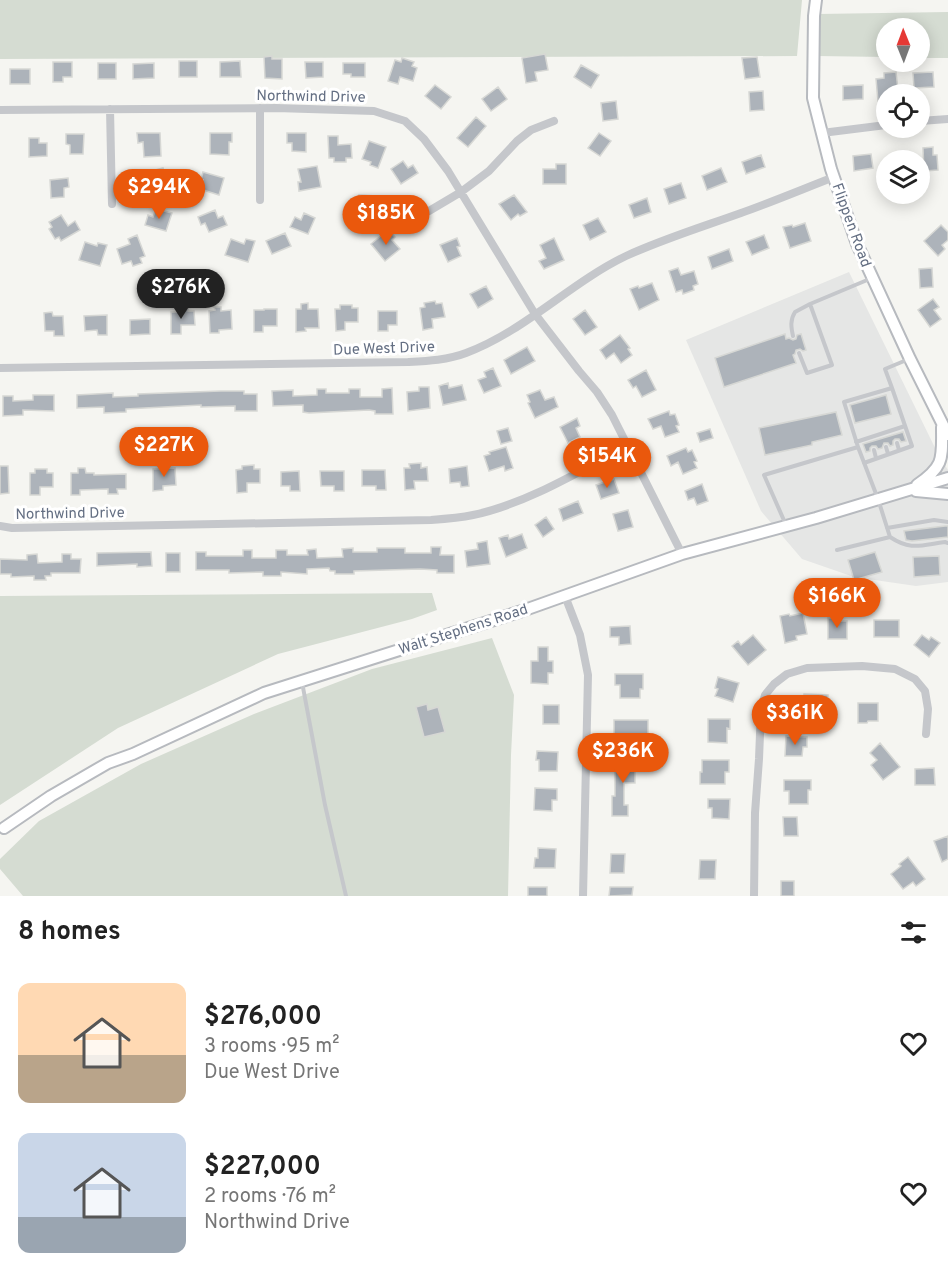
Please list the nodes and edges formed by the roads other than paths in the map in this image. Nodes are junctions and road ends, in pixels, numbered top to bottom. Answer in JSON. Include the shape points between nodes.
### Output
{"nodes":[{"id":1,"x":816,"y":0,"type":"edge"},
{"id":2,"x":260,"y":108,"type":"junction"},
{"id":3,"x":110,"y":109,"type":"junction"},
{"id":4,"x":0,"y":111,"type":"edge"},
{"id":5,"x":948,"y":119,"type":"edge"},
{"id":6,"x":930,"y":120,"type":"edge"},
{"id":7,"x":554,"y":121,"type":"dead end"},
{"id":8,"x":876,"y":126,"type":"edge"},
{"id":9,"x":822,"y":133,"type":"junction"},
{"id":10,"x":834,"y":177,"type":"junction"},
{"id":11,"x":461,"y":192,"type":"junction"},
{"id":12,"x":260,"y":200,"type":"dead end"},
{"id":13,"x":112,"y":204,"type":"dead end"},
{"id":14,"x":429,"y":211,"type":"dead end"},
{"id":15,"x":872,"y":278,"type":"junction"},
{"id":16,"x":810,"y":304,"type":"junction"},
{"id":17,"x":535,"y":314,"type":"junction"},
{"id":18,"x":793,"y":336,"type":"dead end"},
{"id":19,"x":799,"y":352,"type":"dead end"},
{"id":20,"x":910,"y":359,"type":"junction"},
{"id":21,"x":0,"y":368,"type":"edge"},
{"id":22,"x":892,"y":388,"type":"junction"},
{"id":23,"x":942,"y":422,"type":"junction"},
{"id":24,"x":905,"y":426,"type":"junction"},
{"id":25,"x":948,"y":435,"type":"edge"},
{"id":26,"x":856,"y":442,"type":"junction"},
{"id":27,"x":897,"y":443,"type":"dead end"},
{"id":28,"x":628,"y":445,"type":"junction"},
{"id":29,"x":858,"y":447,"type":"junction"},
{"id":30,"x":886,"y":447,"type":"dead end"},
{"id":31,"x":874,"y":450,"type":"dead end"},
{"id":32,"x":899,"y":450,"type":"junction"},
{"id":33,"x":888,"y":454,"type":"junction"},
{"id":34,"x":876,"y":458,"type":"junction"},
{"id":35,"x":864,"y":463,"type":"junction"},
{"id":36,"x":948,"y":478,"type":"edge"},
{"id":37,"x":907,"y":491,"type":"junction"},
{"id":38,"x":948,"y":494,"type":"edge"},
{"id":39,"x":878,"y":499,"type":"junction"},
{"id":40,"x":948,"y":522,"type":"edge"},
{"id":41,"x":0,"y":526,"type":"edge"},
{"id":42,"x":787,"y":526,"type":"junction"},
{"id":43,"x":887,"y":528,"type":"junction"},
{"id":44,"x":890,"y":537,"type":"junction"},
{"id":45,"x":948,"y":543,"type":"edge"},
{"id":46,"x":837,"y":550,"type":"dead end"},
{"id":47,"x":682,"y":554,"type":"junction"},
{"id":48,"x":566,"y":596,"type":"junction"},
{"id":49,"x":302,"y":681,"type":"junction"},
{"id":50,"x":926,"y":734,"type":"dead end"},
{"id":51,"x":2,"y":830,"type":"edge"},
{"id":52,"x":346,"y":896,"type":"edge"},
{"id":53,"x":583,"y":896,"type":"edge"},
{"id":54,"x":754,"y":896,"type":"edge"}],
"edges":[{"from":1,"to":9,"type":"street","name":"Flippen Road","via":[[813,98]]},
{"from":2,"to":3,"type":"street","name":"Northwind Drive"},
{"from":2,"to":11,"type":"street","name":"Northwind Drive","via":[[374,111],[405,121],[424,139]]},
{"from":2,"to":12,"type":"street"},
{"from":3,"to":4,"type":"street","name":"Northwind Drive"},
{"from":3,"to":13,"type":"street"},
{"from":5,"to":6,"type":"street"},
{"from":7,"to":11,"type":"street","via":[[531,130]]},
{"from":8,"to":9,"type":"street"},
{"from":9,"to":10,"type":"street","name":"Flippen Road"},
{"from":10,"to":15,"type":"street","name":"Flippen Road","via":[[856,244]]},
{"from":10,"to":17,"type":"street","name":"Due West Drive","via":[[653,244],[586,279]]},
{"from":11,"to":14,"type":"street"},
{"from":11,"to":17,"type":"street","name":"Northwind Drive"},
{"from":15,"to":16,"type":"lane"},
{"from":15,"to":20,"type":"street","name":"Flippen Road"},
{"from":16,"to":18,"type":"lane","via":[[795,312],[791,322]]},
{"from":16,"to":19,"type":"lane","via":[[832,365],[807,374]]},
{"from":17,"to":21,"type":"street","name":"Due West Drive","via":[[504,335],[466,353],[436,360]]},
{"from":17,"to":28,"type":"street","name":"Northwind Drive","via":[[597,392]]},
{"from":20,"to":22,"type":"lane","via":[[885,369]]},
{"from":20,"to":23,"type":"street","name":"Flippen Road"},
{"from":22,"to":24,"type":"lane"},
{"from":22,"to":26,"type":"lane","via":[[844,402]]},
{"from":23,"to":25,"type":"street","name":"Flippen Road"},
{"from":23,"to":37,"type":"street","via":[[942,457],[932,474]]},
{"from":24,"to":26,"type":"lane"},
{"from":24,"to":32,"type":"lane","via":[[912,446]]},
{"from":26,"to":29,"type":"lane"},
{"from":27,"to":32,"type":"lane"},
{"from":28,"to":41,"type":"street","name":"Northwind Drive","via":[[562,481],[505,506],[472,515],[431,520]]},
{"from":28,"to":47,"type":"street","name":"Northwind Drive"},
{"from":29,"to":35,"type":"lane"},
{"from":29,"to":42,"type":"lane","via":[[764,476]]},
{"from":30,"to":33,"type":"lane"},
{"from":31,"to":34,"type":"lane"},
{"from":32,"to":33,"type":"lane"},
{"from":33,"to":34,"type":"lane"},
{"from":34,"to":35,"type":"lane"},
{"from":35,"to":39,"type":"lane"},
{"from":36,"to":37,"type":"street","name":"Walt Stephens Road"},
{"from":37,"to":38,"type":"street"},
{"from":37,"to":39,"type":"street","name":"Walt Stephens Road"},
{"from":39,"to":42,"type":"street","name":"Walt Stephens Road"},
{"from":39,"to":43,"type":"lane"},
{"from":40,"to":43,"type":"lane","via":[[934,520]]},
{"from":42,"to":47,"type":"street","name":"Walt Stephens Road"},
{"from":43,"to":44,"type":"lane"},
{"from":44,"to":45,"type":"lane","via":[[910,546]]},
{"from":44,"to":46,"type":"lane"},
{"from":47,"to":48,"type":"street","name":"Walt Stephens Road"},
{"from":48,"to":49,"type":"street","name":"Walt Stephens Road"},
{"from":48,"to":53,"type":"street","via":[[580,635],[588,675]]},
{"from":49,"to":51,"type":"street","name":"Walt Stephens Road","via":[[264,693],[108,764]]},
{"from":49,"to":52,"type":"lane"},
{"from":50,"to":54,"type":"street","via":[[925,691],[915,679],[895,669],[807,668],[774,684],[761,709]]}]}
